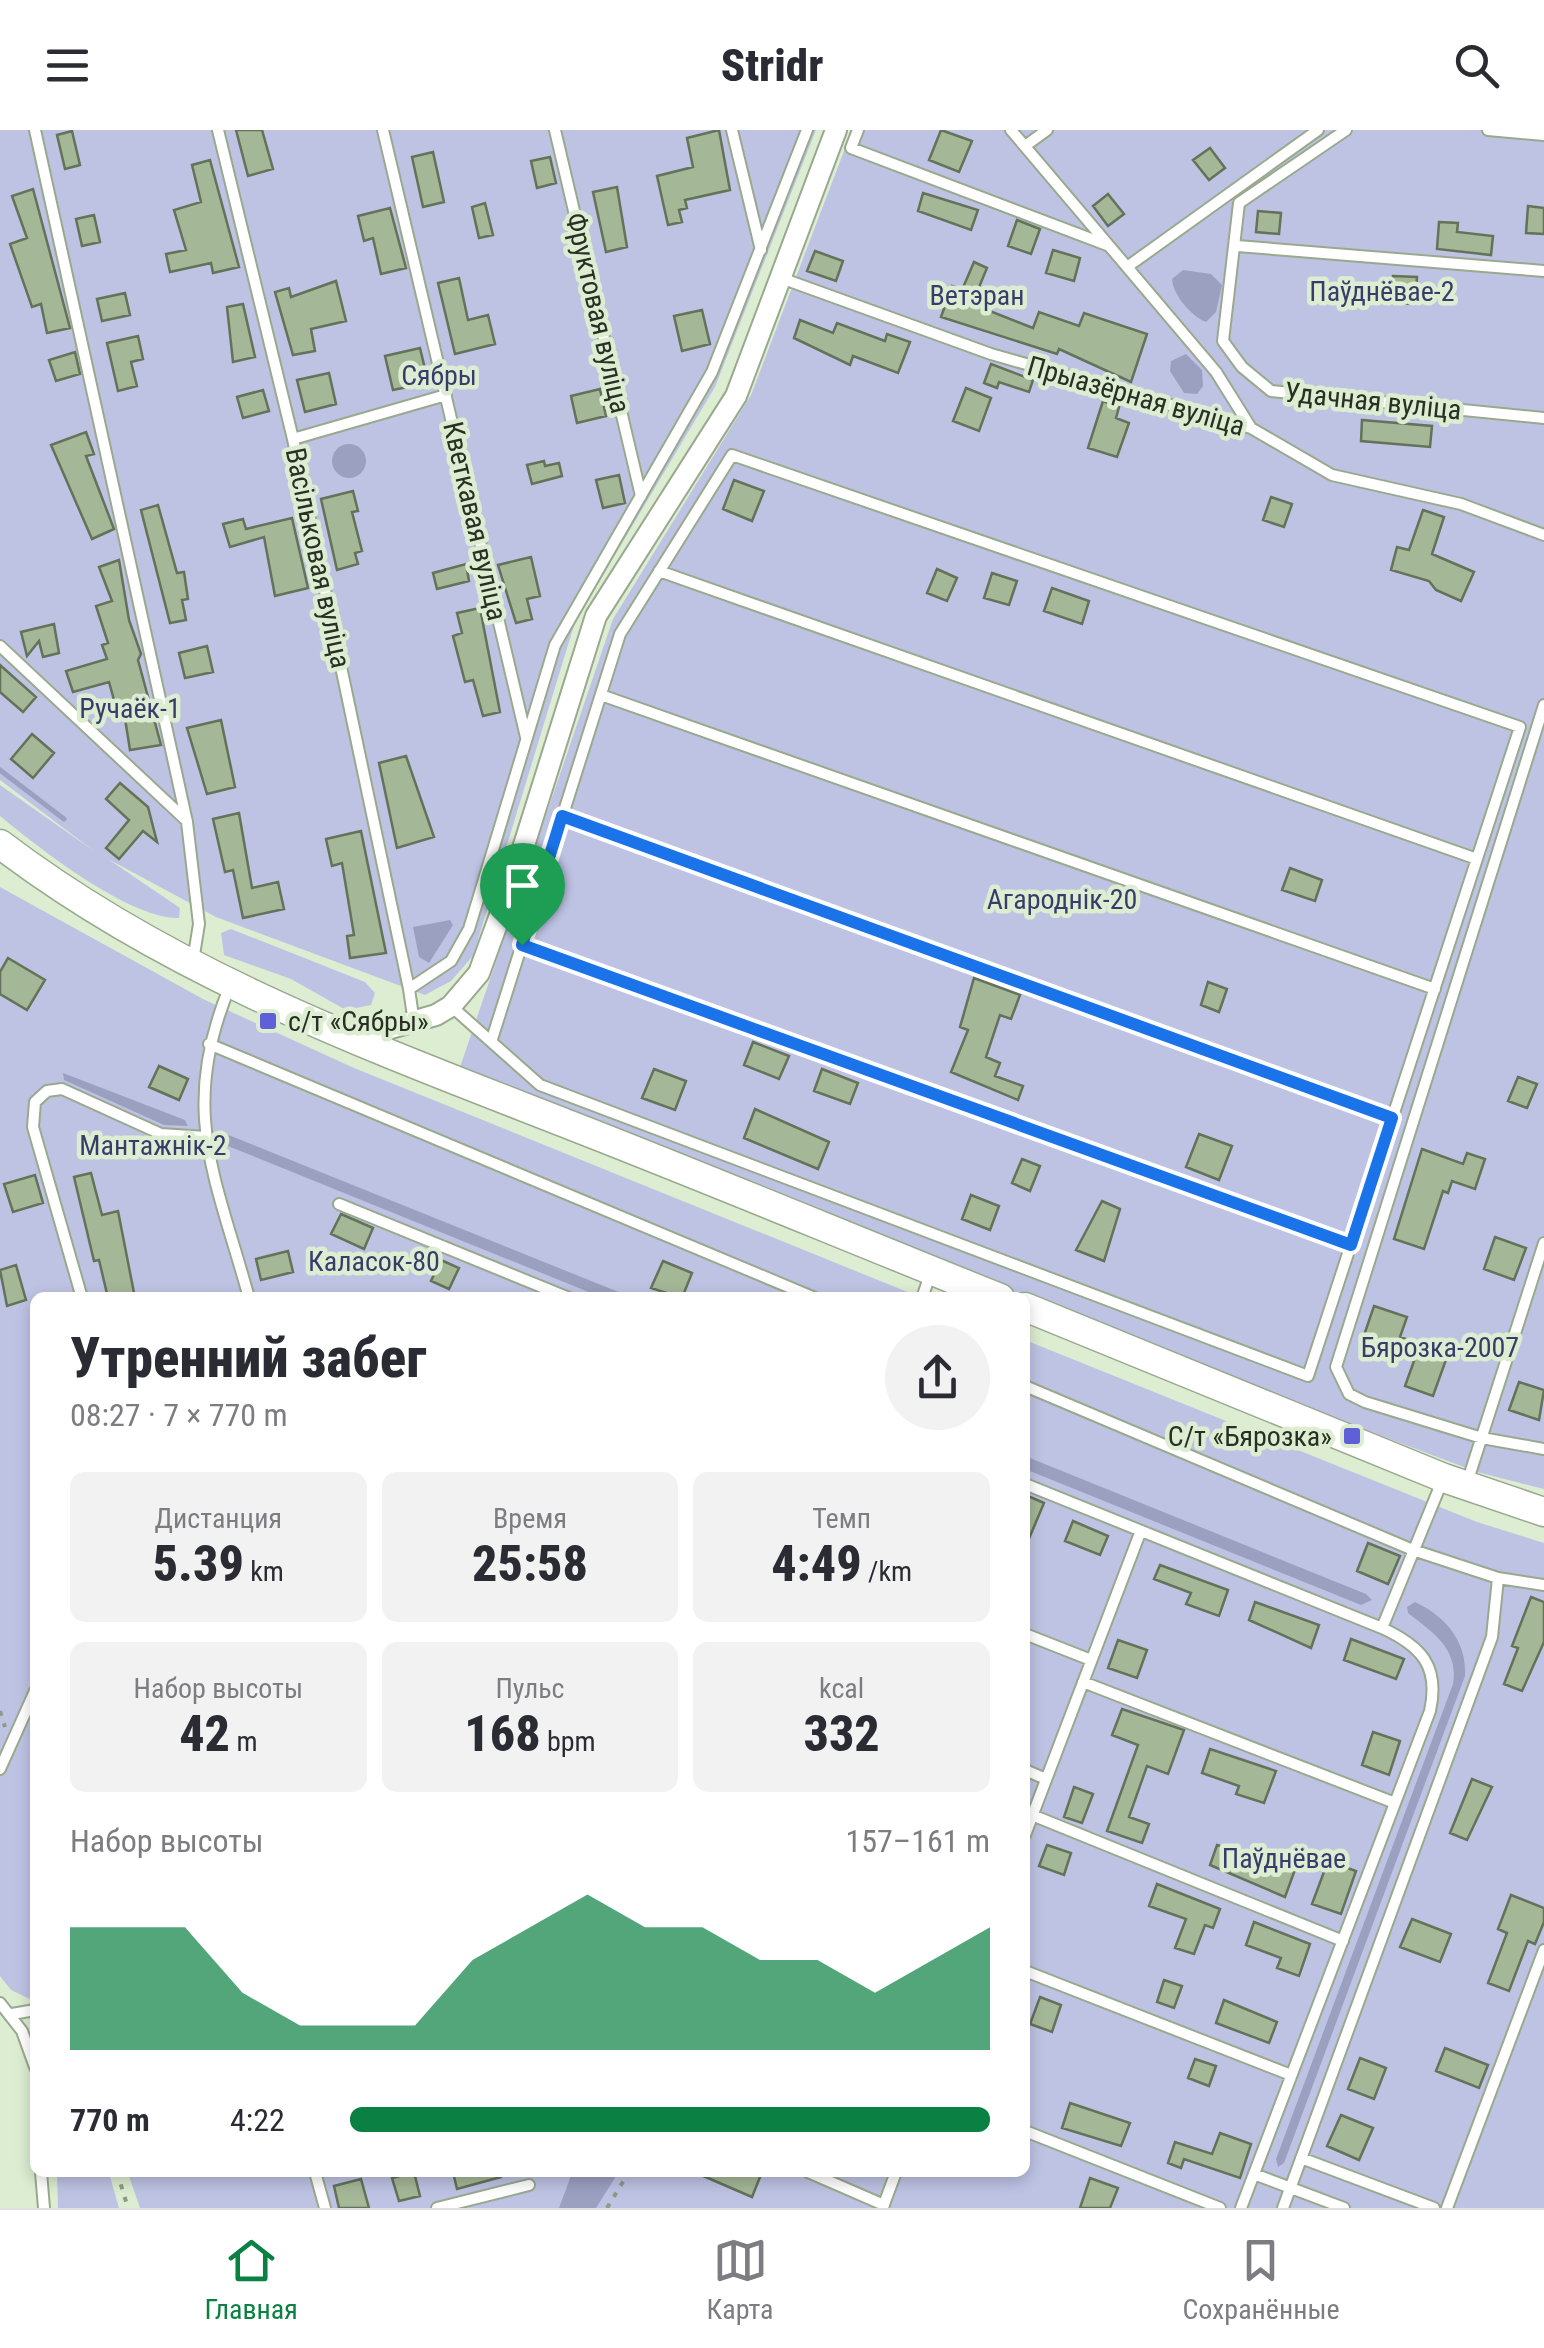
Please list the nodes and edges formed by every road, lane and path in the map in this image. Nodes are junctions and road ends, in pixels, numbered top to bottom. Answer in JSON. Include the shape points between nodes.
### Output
{"nodes":[{"id":1,"x":35,"y":130,"type":"edge"},
{"id":2,"x":218,"y":130,"type":"edge"},
{"id":3,"x":383,"y":130,"type":"edge"},
{"id":4,"x":555,"y":130,"type":"edge"},
{"id":5,"x":732,"y":130,"type":"edge"},
{"id":6,"x":807,"y":130,"type":"edge"},
{"id":7,"x":836,"y":130,"type":"edge"},
{"id":8,"x":858,"y":130,"type":"edge"},
{"id":9,"x":1012,"y":130,"type":"edge"},
{"id":10,"x":1047,"y":130,"type":"edge"},
{"id":11,"x":1318,"y":130,"type":"edge"},
{"id":12,"x":1346,"y":130,"type":"edge"},
{"id":13,"x":1488,"y":130,"type":"edge"},
{"id":14,"x":1544,"y":135,"type":"edge"},
{"id":15,"x":1025,"y":146,"type":"junction"},
{"id":16,"x":1110,"y":246,"type":"junction"},
{"id":17,"x":1237,"y":246,"type":"junction"},
{"id":18,"x":762,"y":252,"type":"junction"},
{"id":19,"x":1127,"y":266,"type":"junction"},
{"id":20,"x":1544,"y":272,"type":"edge"},
{"id":21,"x":780,"y":278,"type":"junction"},
{"id":22,"x":446,"y":395,"type":"junction"},
{"id":23,"x":1544,"y":418,"type":"edge"},
{"id":24,"x":1251,"y":428,"type":"junction"},
{"id":25,"x":293,"y":439,"type":"junction"},
{"id":26,"x":641,"y":496,"type":"junction"},
{"id":27,"x":1544,"y":535,"type":"edge"},
{"id":28,"x":659,"y":571,"type":"junction"},
{"id":29,"x":0,"y":646,"type":"edge"},
{"id":30,"x":601,"y":694,"type":"junction"},
{"id":31,"x":1544,"y":705,"type":"edge"},
{"id":32,"x":526,"y":737,"type":"junction"},
{"id":33,"x":562,"y":816,"type":"junction"},
{"id":34,"x":187,"y":822,"type":"junction"},
{"id":35,"x":0,"y":844,"type":"edge"},
{"id":36,"x":1477,"y":859,"type":"junction"},
{"id":37,"x":522,"y":945,"type":"junction"},
{"id":38,"x":192,"y":967,"type":"junction"},
{"id":39,"x":230,"y":985,"type":"junction"},
{"id":40,"x":409,"y":988,"type":"junction"},
{"id":41,"x":1435,"y":988,"type":"junction"},
{"id":42,"x":451,"y":1006,"type":"junction"},
{"id":43,"x":414,"y":1024,"type":"junction"},
{"id":44,"x":492,"y":1039,"type":"junction"},
{"id":45,"x":351,"y":1040,"type":"junction"},
{"id":46,"x":209,"y":1044,"type":"junction"},
{"id":47,"x":1392,"y":1118,"type":"junction"},
{"id":48,"x":205,"y":1137,"type":"junction"},
{"id":49,"x":339,"y":1204,"type":"dead end"},
{"id":50,"x":1544,"y":1243,"type":"edge"},
{"id":51,"x":1351,"y":1245,"type":"junction"},
{"id":52,"x":932,"y":1270,"type":"junction"},
{"id":53,"x":80,"y":1292,"type":"edge"},
{"id":54,"x":247,"y":1292,"type":"edge"},
{"id":55,"x":554,"y":1292,"type":"edge"},
{"id":56,"x":800,"y":1292,"type":"edge"},
{"id":57,"x":924,"y":1292,"type":"edge"},
{"id":58,"x":985,"y":1292,"type":"edge"},
{"id":59,"x":1030,"y":1309,"type":"edge"},
{"id":60,"x":1030,"y":1388,"type":"edge"},
{"id":61,"x":1482,"y":1438,"type":"junction"},
{"id":62,"x":1544,"y":1449,"type":"edge"},
{"id":63,"x":1454,"y":1482,"type":"junction"},
{"id":64,"x":1030,"y":1486,"type":"edge"},
{"id":65,"x":1544,"y":1512,"type":"edge"},
{"id":66,"x":1140,"y":1533,"type":"junction"},
{"id":67,"x":1414,"y":1550,"type":"junction"},
{"id":68,"x":1498,"y":1578,"type":"junction"},
{"id":69,"x":1544,"y":1585,"type":"edge"},
{"id":70,"x":1382,"y":1628,"type":"junction"},
{"id":71,"x":1030,"y":1636,"type":"edge"},
{"id":72,"x":1091,"y":1660,"type":"junction"},
{"id":73,"x":1084,"y":1682,"type":"junction"},
{"id":74,"x":30,"y":1702,"type":"edge"},
{"id":75,"x":0,"y":1768,"type":"edge"},
{"id":76,"x":1030,"y":1772,"type":"edge"},
{"id":77,"x":1046,"y":1779,"type":"junction"},
{"id":78,"x":1395,"y":1802,"type":"junction"},
{"id":79,"x":1032,"y":1815,"type":"junction"},
{"id":80,"x":1030,"y":1821,"type":"edge"},
{"id":81,"x":1343,"y":1940,"type":"junction"},
{"id":82,"x":1544,"y":1950,"type":"edge"},
{"id":83,"x":1030,"y":1973,"type":"edge"},
{"id":84,"x":0,"y":2003,"type":"edge"},
{"id":85,"x":30,"y":2011,"type":"edge"},
{"id":86,"x":12,"y":2014,"type":"junction"},
{"id":87,"x":30,"y":2055,"type":"edge"},
{"id":88,"x":1291,"y":2075,"type":"junction"},
{"id":89,"x":1030,"y":2133,"type":"edge"},
{"id":90,"x":1301,"y":2158,"type":"junction"},
{"id":91,"x":1254,"y":2174,"type":"junction"},
{"id":92,"x":41,"y":2177,"type":"edge"},
{"id":93,"x":119,"y":2177,"type":"edge"},
{"id":94,"x":316,"y":2177,"type":"edge"},
{"id":95,"x":625,"y":2177,"type":"edge"},
{"id":96,"x":819,"y":2177,"type":"edge"},
{"id":97,"x":894,"y":2177,"type":"edge"},
{"id":98,"x":529,"y":2185,"type":"dead end"},
{"id":99,"x":1290,"y":2188,"type":"junction"},
{"id":100,"x":883,"y":2206,"type":"edge"},
{"id":101,"x":44,"y":2208,"type":"edge"},
{"id":102,"x":128,"y":2208,"type":"edge"},
{"id":103,"x":325,"y":2208,"type":"edge"},
{"id":104,"x":438,"y":2208,"type":"edge"},
{"id":105,"x":607,"y":2208,"type":"edge"},
{"id":106,"x":1220,"y":2208,"type":"edge"},
{"id":107,"x":1241,"y":2208,"type":"edge"},
{"id":108,"x":1283,"y":2208,"type":"edge"},
{"id":109,"x":1344,"y":2208,"type":"edge"},
{"id":110,"x":1434,"y":2208,"type":"edge"},
{"id":111,"x":1446,"y":2208,"type":"edge"}],
"edges":[{"from":1,"to":34,"type":"lane"},
{"from":2,"to":25,"type":"lane","name":"Васільковая вуліца"},
{"from":3,"to":22,"type":"lane","name":"Кветкавая вуліца"},
{"from":4,"to":26,"type":"lane","name":"Фруктовая вуліца"},
{"from":5,"to":18,"type":"lane"},
{"from":6,"to":18,"type":"lane"},
{"from":7,"to":21,"type":"street"},
{"from":8,"to":16,"type":"lane","via":[[850,148]]},
{"from":9,"to":15,"type":"lane"},
{"from":10,"to":15,"type":"lane"},
{"from":11,"to":19,"type":"lane"},
{"from":12,"to":17,"type":"lane","via":[[1238,203]]},
{"from":13,"to":14,"type":"lane"},
{"from":15,"to":16,"type":"lane"},
{"from":16,"to":19,"type":"lane"},
{"from":17,"to":20,"type":"lane"},
{"from":17,"to":23,"type":"lane","name":"Удачная вуліца","via":[[1223,342],[1271,391]]},
{"from":18,"to":26,"type":"lane","via":[[712,372]]},
{"from":19,"to":24,"type":"lane","via":[[1216,372]]},
{"from":21,"to":24,"type":"lane","name":"Прыазёрная вуліца","via":[[991,354]]},
{"from":21,"to":42,"type":"street","via":[[736,396],[596,616],[485,957]]},
{"from":22,"to":25,"type":"lane"},
{"from":22,"to":32,"type":"lane","name":"Кветкавая вуліца"},
{"from":24,"to":27,"type":"lane","name":"Прыазёрная вуліца","via":[[1332,475],[1461,504]]},
{"from":25,"to":40,"type":"lane","name":"Васільковая вуліца"},
{"from":26,"to":32,"type":"lane","via":[[568,618]]},
{"from":28,"to":30,"type":"lane","via":[[620,634]]},
{"from":28,"to":36,"type":"lane"},
{"from":28,"to":36,"type":"lane","via":[[732,455],[1520,727]]},
{"from":29,"to":34,"type":"lane"},
{"from":30,"to":33,"type":"lane"},
{"from":30,"to":41,"type":"lane"},
{"from":31,"to":61,"type":"lane","via":[[1336,1358],[1342,1386],[1356,1399]]},
{"from":32,"to":40,"type":"lane","via":[[462,945],[438,973]]},
{"from":33,"to":37,"type":"lane"},
{"from":33,"to":47,"type":"lane"},
{"from":34,"to":38,"type":"lane","via":[[199,924]]},
{"from":35,"to":38,"type":"street","via":[[69,896]]},
{"from":36,"to":41,"type":"lane"},
{"from":37,"to":44,"type":"lane"},
{"from":37,"to":51,"type":"lane"},
{"from":38,"to":39,"type":"street"},
{"from":39,"to":45,"type":"street"},
{"from":39,"to":46,"type":"lane"},
{"from":40,"to":43,"type":"lane","name":"Васільковая вуліца"},
{"from":41,"to":47,"type":"lane"},
{"from":42,"to":43,"type":"street"},
{"from":42,"to":44,"type":"lane"},
{"from":43,"to":45,"type":"street"},
{"from":44,"to":51,"type":"lane","via":[[540,1085],[1308,1376]]},
{"from":45,"to":52,"type":"street"},
{"from":46,"to":48,"type":"lane"},
{"from":46,"to":56,"type":"lane"},
{"from":47,"to":51,"type":"lane"},
{"from":48,"to":53,"type":"lane","via":[[161,1134],[62,1089],[35,1102],[34,1126]]},
{"from":48,"to":54,"type":"lane"},
{"from":49,"to":55,"type":"lane"},
{"from":50,"to":61,"type":"lane"},
{"from":52,"to":57,"type":"lane"},
{"from":52,"to":58,"type":"street"},
{"from":59,"to":63,"type":"street"},
{"from":60,"to":67,"type":"lane"},
{"from":61,"to":62,"type":"lane"},
{"from":61,"to":63,"type":"lane"},
{"from":63,"to":65,"type":"street"},
{"from":63,"to":67,"type":"lane"},
{"from":64,"to":66,"type":"lane"},
{"from":66,"to":70,"type":"lane"},
{"from":66,"to":72,"type":"lane"},
{"from":67,"to":68,"type":"lane"},
{"from":67,"to":70,"type":"lane"},
{"from":68,"to":69,"type":"lane"},
{"from":68,"to":90,"type":"lane","via":[[1492,1636]]},
{"from":70,"to":78,"type":"lane","via":[[1422,1653],[1434,1684]]},
{"from":71,"to":72,"type":"lane"},
{"from":72,"to":73,"type":"lane"},
{"from":73,"to":77,"type":"lane"},
{"from":73,"to":78,"type":"lane"},
{"from":74,"to":75,"type":"lane"},
{"from":76,"to":77,"type":"lane"},
{"from":77,"to":79,"type":"lane"},
{"from":78,"to":81,"type":"lane"},
{"from":79,"to":80,"type":"lane"},
{"from":79,"to":81,"type":"lane"},
{"from":81,"to":88,"type":"lane"},
{"from":82,"to":111,"type":"lane"},
{"from":83,"to":88,"type":"lane"},
{"from":84,"to":86,"type":"lane"},
{"from":85,"to":86,"type":"lane"},
{"from":86,"to":87,"type":"lane"},
{"from":88,"to":91,"type":"lane"},
{"from":89,"to":106,"type":"lane"},
{"from":90,"to":99,"type":"lane"},
{"from":90,"to":110,"type":"lane"},
{"from":91,"to":99,"type":"lane"},
{"from":91,"to":107,"type":"lane"},
{"from":92,"to":101,"type":"lane"},
{"from":93,"to":102,"type":"path"},
{"from":94,"to":103,"type":"lane"},
{"from":95,"to":105,"type":"path"},
{"from":96,"to":100,"type":"lane"},
{"from":97,"to":100,"type":"lane"},
{"from":98,"to":104,"type":"lane"},
{"from":99,"to":108,"type":"lane"},
{"from":99,"to":109,"type":"lane"}]}
